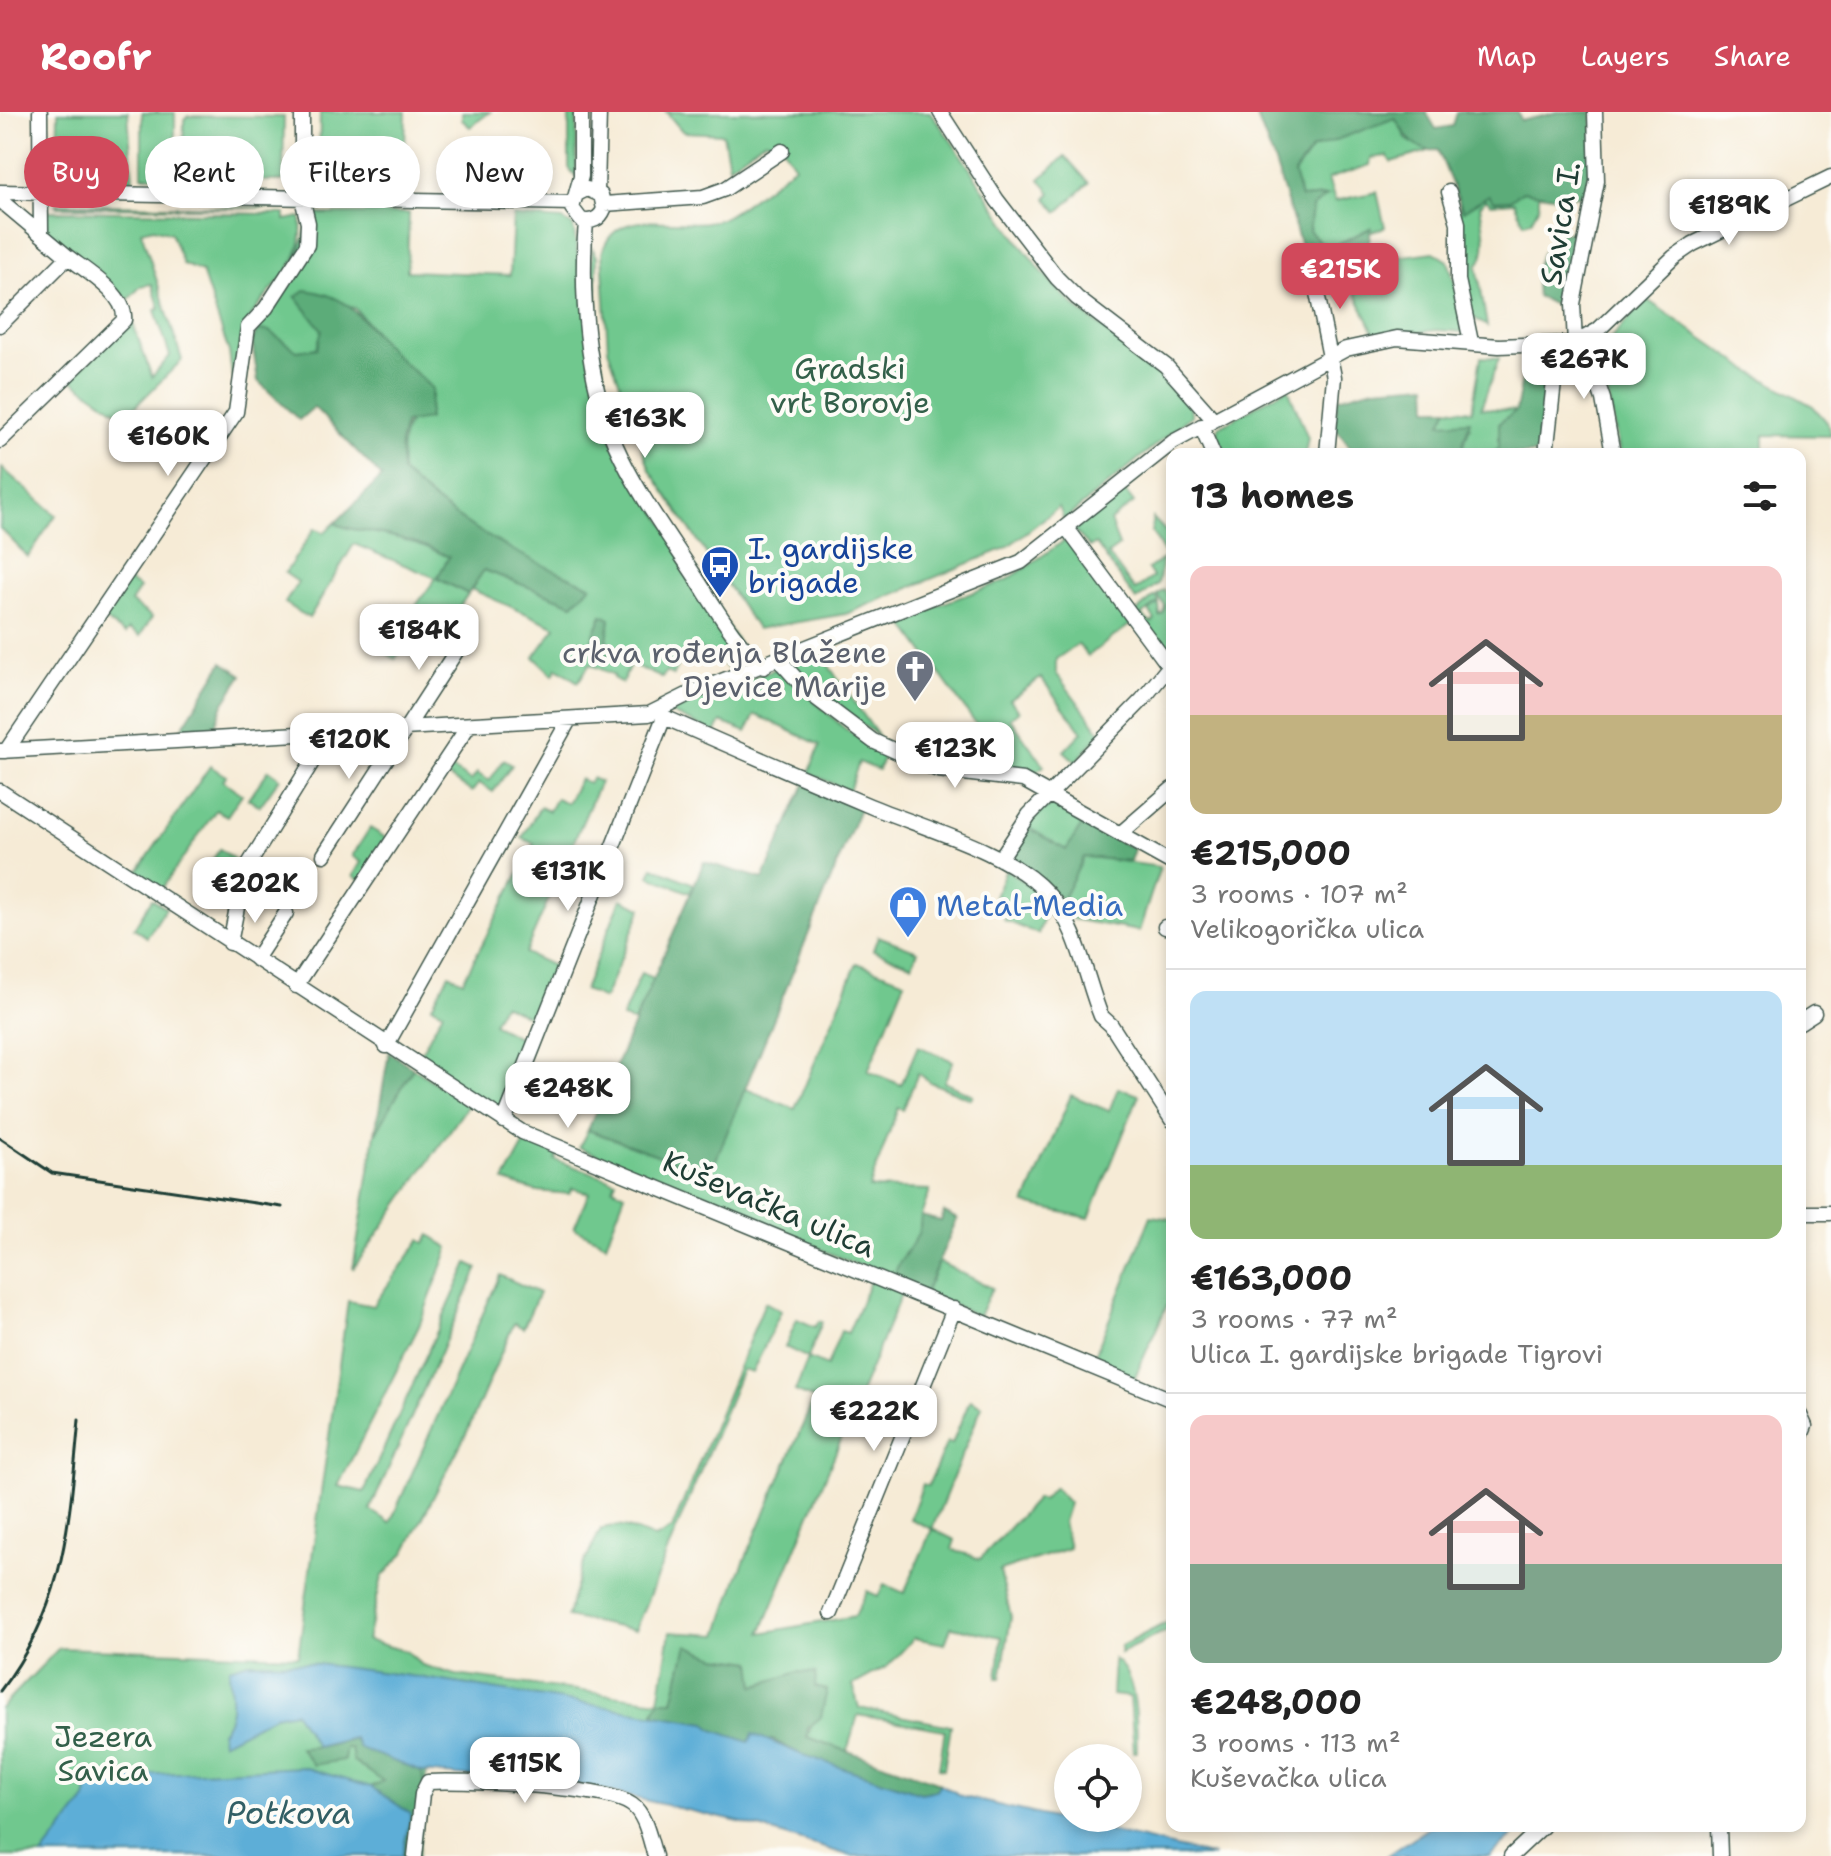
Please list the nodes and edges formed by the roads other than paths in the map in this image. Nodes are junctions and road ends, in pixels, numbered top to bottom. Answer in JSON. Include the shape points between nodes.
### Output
{"nodes":[{"id":1,"x":40,"y":112,"type":"edge"},
{"id":2,"x":302,"y":112,"type":"edge"},
{"id":3,"x":581,"y":112,"type":"edge"},
{"id":4,"x":599,"y":112,"type":"edge"},
{"id":5,"x":940,"y":112,"type":"edge"},
{"id":6,"x":1599,"y":115,"type":"edge"},
{"id":7,"x":39,"y":136,"type":"edge"},
{"id":8,"x":302,"y":136,"type":"edge"},
{"id":9,"x":782,"y":151,"type":"dead end"},
{"id":10,"x":1831,"y":177,"type":"edge"},
{"id":11,"x":1449,"y":192,"type":"dead end"},
{"id":12,"x":129,"y":196,"type":"edge"},
{"id":13,"x":24,"y":197,"type":"edge"},
{"id":14,"x":280,"y":198,"type":"edge"},
{"id":15,"x":420,"y":198,"type":"edge"},
{"id":16,"x":575,"y":198,"type":"junction"},
{"id":17,"x":601,"y":198,"type":"junction"},
{"id":18,"x":1,"y":201,"type":"edge"},
{"id":19,"x":39,"y":208,"type":"edge"},
{"id":20,"x":304,"y":208,"type":"edge"},
{"id":21,"x":586,"y":221,"type":"junction"},
{"id":22,"x":41,"y":234,"type":"junction"},
{"id":23,"x":68,"y":257,"type":"junction"},
{"id":24,"x":1313,"y":273,"type":"dead end"},
{"id":25,"x":0,"y":325,"type":"edge"},
{"id":26,"x":1579,"y":341,"type":"junction"},
{"id":27,"x":1471,"y":342,"type":"junction"},
{"id":28,"x":1558,"y":346,"type":"junction"},
{"id":29,"x":1330,"y":357,"type":"junction"},
{"id":30,"x":1207,"y":422,"type":"junction"},
{"id":31,"x":0,"y":441,"type":"edge"},
{"id":32,"x":1169,"y":448,"type":"edge"},
{"id":33,"x":1212,"y":448,"type":"edge"},
{"id":34,"x":1328,"y":448,"type":"edge"},
{"id":35,"x":1547,"y":448,"type":"edge"},
{"id":36,"x":1612,"y":448,"type":"edge"},
{"id":37,"x":1166,"y":450,"type":"edge"},
{"id":38,"x":1066,"y":527,"type":"junction"},
{"id":39,"x":468,"y":633,"type":"dead end"},
{"id":40,"x":1166,"y":657,"type":"edge"},
{"id":41,"x":780,"y":661,"type":"junction"},
{"id":42,"x":764,"y":667,"type":"junction"},
{"id":43,"x":1166,"y":670,"type":"edge"},
{"id":44,"x":661,"y":714,"type":"junction"},
{"id":45,"x":569,"y":720,"type":"junction"},
{"id":46,"x":469,"y":725,"type":"junction"},
{"id":47,"x":407,"y":728,"type":"junction"},
{"id":48,"x":330,"y":733,"type":"junction"},
{"id":49,"x":3,"y":751,"type":"edge"},
{"id":50,"x":0,"y":791,"type":"edge"},
{"id":51,"x":1166,"y":794,"type":"edge"},
{"id":52,"x":1051,"y":796,"type":"junction"},
{"id":53,"x":1120,"y":834,"type":"junction"},
{"id":54,"x":324,"y":855,"type":"dead end"},
{"id":55,"x":1000,"y":859,"type":"junction"},
{"id":56,"x":1166,"y":860,"type":"edge"},
{"id":57,"x":286,"y":913,"type":"dead end"},
{"id":58,"x":230,"y":943,"type":"junction"},
{"id":59,"x":256,"y":959,"type":"junction"},
{"id":60,"x":296,"y":986,"type":"junction"},
{"id":61,"x":1814,"y":1013,"type":"dead end"},
{"id":62,"x":1806,"y":1018,"type":"edge"},
{"id":63,"x":386,"y":1046,"type":"junction"},
{"id":64,"x":1166,"y":1111,"type":"edge"},
{"id":65,"x":504,"y":1121,"type":"junction"},
{"id":66,"x":1806,"y":1213,"type":"edge"},
{"id":67,"x":1831,"y":1213,"type":"edge"},
{"id":68,"x":954,"y":1309,"type":"junction"},
{"id":69,"x":1166,"y":1397,"type":"edge"},
{"id":70,"x":831,"y":1613,"type":"dead end"},
{"id":71,"x":1537,"y":1832,"type":"edge"},
{"id":72,"x":1719,"y":1832,"type":"edge"},
{"id":73,"x":415,"y":1856,"type":"edge"},
{"id":74,"x":655,"y":1856,"type":"edge"},
{"id":75,"x":1511,"y":1856,"type":"edge"},
{"id":76,"x":1720,"y":1856,"type":"edge"}],
"edges":[{"from":1,"to":7,"type":"street"},
{"from":2,"to":8,"type":"street"},
{"from":3,"to":16,"type":"street"},
{"from":4,"to":17,"type":"street"},
{"from":5,"to":30,"type":"street","via":[[997,200],[1057,278],[1166,366]]},
{"from":6,"to":26,"type":"street","name":"Savica I.","via":[[1597,181],[1573,304]]},
{"from":9,"to":17,"type":"street","via":[[725,189],[703,197]]},
{"from":10,"to":26,"type":"street","via":[[1693,244]]},
{"from":11,"to":27,"type":"street","via":[[1458,223],[1458,280]]},
{"from":12,"to":14,"type":"street"},
{"from":13,"to":18,"type":"street"},
{"from":15,"to":16,"type":"street"},
{"from":16,"to":17,"type":"street","via":[[587,189]]},
{"from":16,"to":21,"type":"street","via":[[574,213]]},
{"from":17,"to":21,"type":"street","via":[[600,217]]},
{"from":18,"to":22,"type":"street"},
{"from":19,"to":22,"type":"street"},
{"from":20,"to":49,"type":"street","via":[[307,245],[248,327],[236,412]]},
{"from":21,"to":42,"type":"street","via":[[589,339],[614,441],[701,585],[744,648]]},
{"from":22,"to":23,"type":"street"},
{"from":23,"to":25,"type":"street"},
{"from":23,"to":31,"type":"street","via":[[116,298],[124,308],[124,320]]},
{"from":24,"to":29,"type":"street"},
{"from":26,"to":28,"type":"street"},
{"from":26,"to":36,"type":"street","name":"Savica I.","via":[[1603,399]]},
{"from":27,"to":28,"type":"street"},
{"from":27,"to":29,"type":"street","via":[[1397,338],[1360,344]]},
{"from":28,"to":35,"type":"street"},
{"from":29,"to":30,"type":"street"},
{"from":29,"to":34,"type":"street"},
{"from":30,"to":32,"type":"street"},
{"from":30,"to":33,"type":"street"},
{"from":37,"to":38,"type":"street"},
{"from":38,"to":40,"type":"street"},
{"from":38,"to":41,"type":"street","via":[[1003,571]]},
{"from":39,"to":47,"type":"street"},
{"from":41,"to":42,"type":"street"},
{"from":41,"to":52,"type":"street","via":[[841,717],[901,755],[938,770],[1023,780]]},
{"from":42,"to":44,"type":"street","via":[[689,694]]},
{"from":43,"to":52,"type":"street"},
{"from":44,"to":45,"type":"street"},
{"from":44,"to":55,"type":"street"},
{"from":44,"to":65,"type":"street"},
{"from":45,"to":46,"type":"street"},
{"from":45,"to":63,"type":"street"},
{"from":46,"to":47,"type":"street"},
{"from":46,"to":60,"type":"street"},
{"from":47,"to":48,"type":"street"},
{"from":47,"to":54,"type":"street"},
{"from":48,"to":49,"type":"street"},
{"from":48,"to":58,"type":"street","via":[[244,872]]},
{"from":50,"to":58,"type":"street","name":"Kuševačka ulica"},
{"from":51,"to":53,"type":"street"},
{"from":52,"to":53,"type":"street"},
{"from":52,"to":55,"type":"street","via":[[1021,824]]},
{"from":53,"to":56,"type":"street"},
{"from":55,"to":64,"type":"street","via":[[1053,899],[1071,932],[1101,1016]]},
{"from":57,"to":59,"type":"street"},
{"from":58,"to":59,"type":"street","name":"Kuševačka ulica"},
{"from":59,"to":60,"type":"street","name":"Kuševačka ulica"},
{"from":60,"to":63,"type":"street","name":"Kuševačka ulica"},
{"from":61,"to":62,"type":"street"},
{"from":63,"to":65,"type":"street","name":"Kuševačka ulica"},
{"from":65,"to":68,"type":"street","name":"Kuševačka ulica"},
{"from":66,"to":67,"type":"street"},
{"from":68,"to":69,"type":"street","name":"Kuševačka ulica"},
{"from":68,"to":70,"type":"street"},
{"from":71,"to":75,"type":"street"},
{"from":72,"to":76,"type":"street"},
{"from":73,"to":74,"type":"street","via":[[422,1794],[428,1782],[442,1781],[619,1799],[639,1813]]}]}
